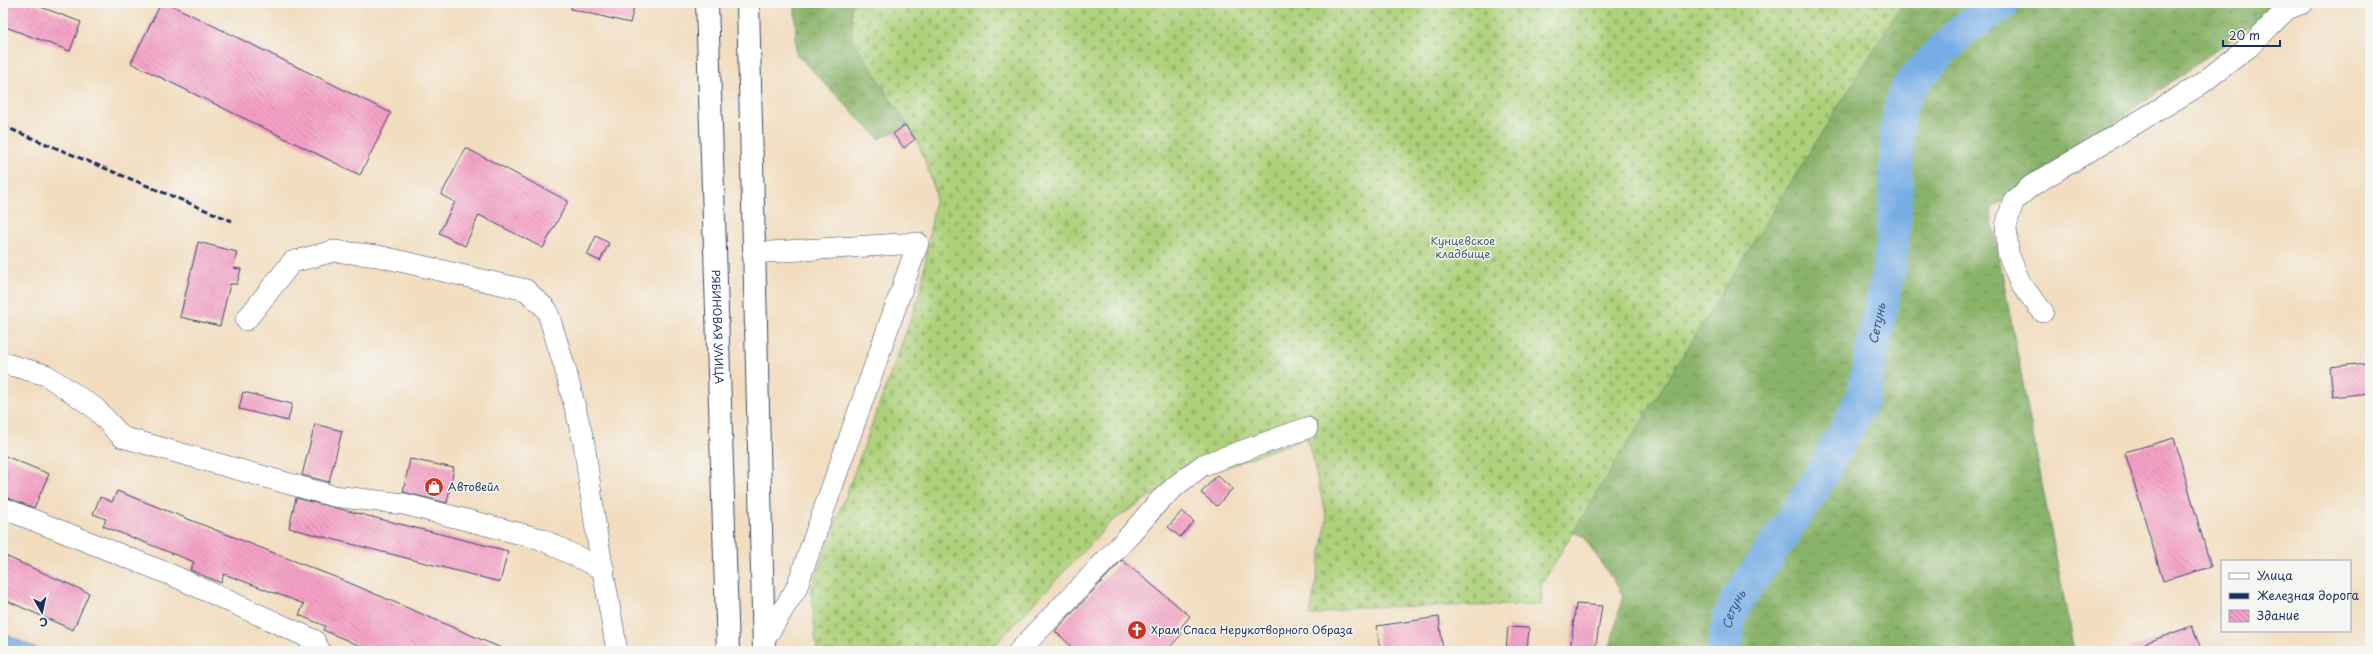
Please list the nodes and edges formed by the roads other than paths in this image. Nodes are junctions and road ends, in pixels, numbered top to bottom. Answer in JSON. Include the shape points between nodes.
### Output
{"nodes":[{"id":1,"x":707,"y":3,"type":"edge"},
{"id":2,"x":748,"y":3,"type":"edge"},
{"id":3,"x":2302,"y":3,"type":"edge"},
{"id":4,"x":753,"y":253,"type":"junction"},
{"id":5,"x":2043,"y":312,"type":"dead end"},
{"id":6,"x":246,"y":320,"type":"dead end"},
{"id":7,"x":3,"y":363,"type":"edge"},
{"id":8,"x":1307,"y":428,"type":"dead end"},
{"id":9,"x":3,"y":508,"type":"edge"},
{"id":10,"x":604,"y":570,"type":"junction"},
{"id":11,"x":764,"y":645,"type":"edge"},
{"id":12,"x":320,"y":651,"type":"edge"},
{"id":13,"x":617,"y":651,"type":"edge"},
{"id":14,"x":728,"y":651,"type":"edge"},
{"id":15,"x":1019,"y":651,"type":"edge"}],
"edges":[{"from":1,"to":14,"type":"main road","name":"РЯБИНОВАЯ УЛИЦА"},
{"from":2,"to":4,"type":"main road"},
{"from":3,"to":5,"type":"lane","via":[[2287,9],[2249,47],[2198,86],[2031,186],[2012,202],[2006,226],[2008,253],[2020,282]]},
{"from":4,"to":11,"type":"main road"},
{"from":4,"to":11,"type":"lane","via":[[918,243],[796,590]]},
{"from":6,"to":10,"type":"lane","via":[[292,262],[334,251],[378,256],[526,290],[547,310],[565,368],[584,443]]},
{"from":7,"to":10,"type":"lane","via":[[46,375],[95,408],[122,437],[333,496],[404,504],[541,539]]},
{"from":8,"to":15,"type":"lane","via":[[1203,465],[1160,500]]},
{"from":9,"to":12,"type":"lane","via":[[174,576],[314,640]]},
{"from":10,"to":13,"type":"lane"}]}
